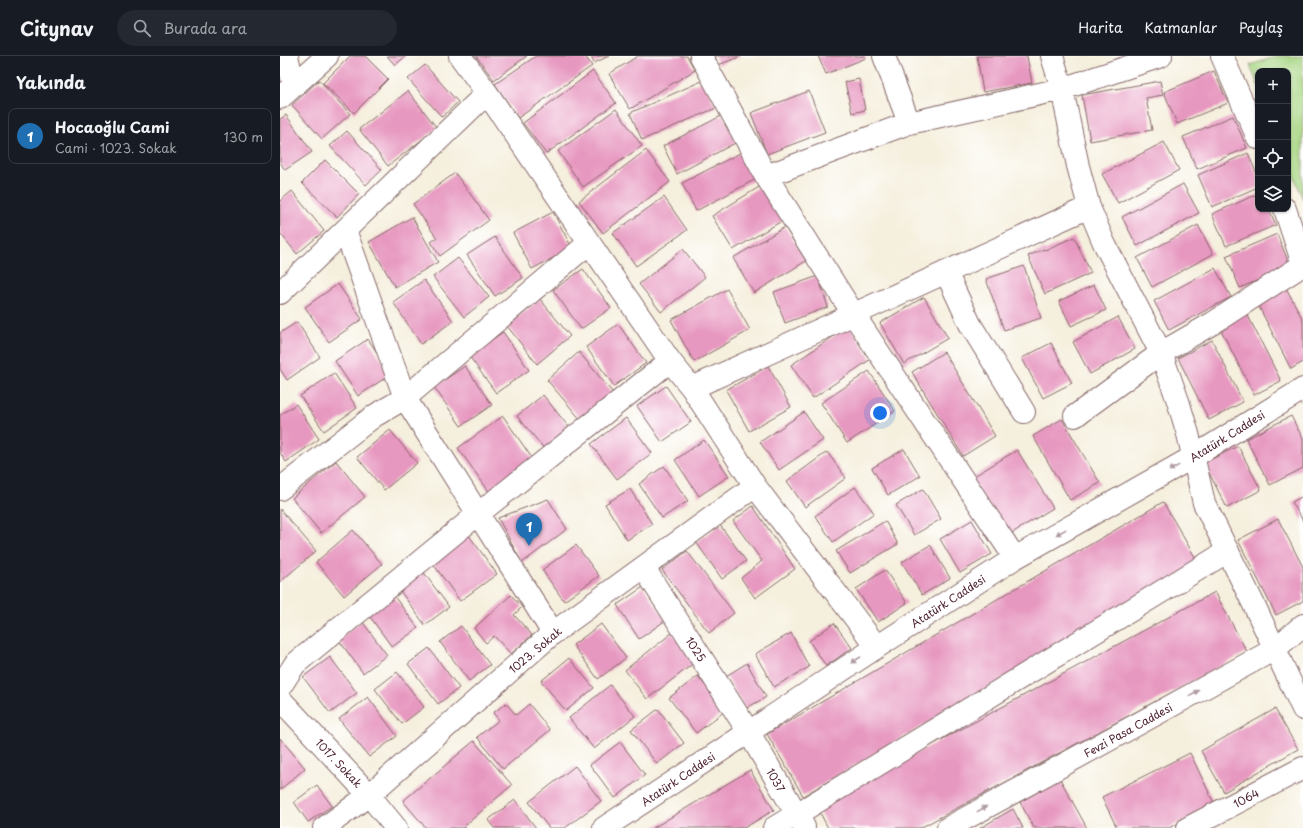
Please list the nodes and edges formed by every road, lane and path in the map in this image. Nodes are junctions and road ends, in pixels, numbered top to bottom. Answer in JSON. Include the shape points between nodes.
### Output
{"nodes":[{"id":1,"x":287,"y":56,"type":"edge"},
{"id":2,"x":327,"y":56,"type":"edge"},
{"id":3,"x":460,"y":56,"type":"edge"},
{"id":4,"x":700,"y":56,"type":"edge"},
{"id":5,"x":884,"y":56,"type":"edge"},
{"id":6,"x":1052,"y":56,"type":"edge"},
{"id":7,"x":1161,"y":56,"type":"edge"},
{"id":8,"x":1222,"y":56,"type":"edge"},
{"id":9,"x":1062,"y":89,"type":"junction"},
{"id":10,"x":287,"y":92,"type":"edge"},
{"id":11,"x":487,"y":93,"type":"junction"},
{"id":12,"x":909,"y":123,"type":"junction"},
{"id":13,"x":1255,"y":131,"type":"edge"},
{"id":14,"x":766,"y":176,"type":"junction"},
{"id":15,"x":1089,"y":206,"type":"junction"},
{"id":16,"x":1286,"y":212,"type":"edge"},
{"id":17,"x":345,"y":230,"type":"junction"},
{"id":18,"x":589,"y":243,"type":"junction"},
{"id":19,"x":1303,"y":265,"type":"edge"},
{"id":20,"x":946,"y":272,"type":"junction"},
{"id":21,"x":280,"y":293,"type":"edge"},
{"id":22,"x":854,"y":314,"type":"junction"},
{"id":23,"x":1161,"y":353,"type":"junction"},
{"id":24,"x":670,"y":361,"type":"junction"},
{"id":25,"x":692,"y":388,"type":"junction"},
{"id":26,"x":1303,"y":389,"type":"edge"},
{"id":27,"x":405,"y":398,"type":"junction"},
{"id":28,"x":1024,"y":412,"type":"dead end"},
{"id":29,"x":1075,"y":416,"type":"dead end"},
{"id":30,"x":1193,"y":457,"type":"junction"},
{"id":31,"x":755,"y":486,"type":"junction"},
{"id":32,"x":280,"y":489,"type":"edge"},
{"id":33,"x":478,"y":514,"type":"junction"},
{"id":34,"x":1228,"y":551,"type":"junction"},
{"id":35,"x":1015,"y":558,"type":"junction"},
{"id":36,"x":644,"y":568,"type":"junction"},
{"id":37,"x":1303,"y":625,"type":"edge"},
{"id":38,"x":553,"y":633,"type":"junction"},
{"id":39,"x":877,"y":647,"type":"junction"},
{"id":40,"x":1275,"y":649,"type":"junction"},
{"id":41,"x":280,"y":687,"type":"edge"},
{"id":42,"x":280,"y":699,"type":"edge"},
{"id":43,"x":1303,"y":709,"type":"edge"},
{"id":44,"x":748,"y":731,"type":"junction"},
{"id":45,"x":1303,"y":768,"type":"edge"},
{"id":46,"x":369,"y":795,"type":"junction"},
{"id":47,"x":800,"y":821,"type":"edge"},
{"id":48,"x":324,"y":828,"type":"edge"},
{"id":49,"x":396,"y":828,"type":"edge"},
{"id":50,"x":604,"y":828,"type":"edge"},
{"id":51,"x":774,"y":828,"type":"edge"},
{"id":52,"x":948,"y":828,"type":"edge"},
{"id":53,"x":1188,"y":828,"type":"edge"}],
"edges":[{"from":1,"to":10,"type":"street"},
{"from":2,"to":10,"type":"street"},
{"from":3,"to":11,"type":"street"},
{"from":4,"to":14,"type":"street"},
{"from":5,"to":12,"type":"street"},
{"from":6,"to":9,"type":"street"},
{"from":7,"to":9,"type":"street"},
{"from":8,"to":13,"type":"street"},
{"from":9,"to":12,"type":"street"},
{"from":9,"to":15,"type":"street"},
{"from":11,"to":17,"type":"street"},
{"from":11,"to":18,"type":"street"},
{"from":12,"to":14,"type":"street"},
{"from":14,"to":22,"type":"street"},
{"from":15,"to":20,"type":"street"},
{"from":15,"to":23,"type":"street","via":[[1104,243]]},
{"from":16,"to":19,"type":"street"},
{"from":17,"to":21,"type":"street"},
{"from":17,"to":27,"type":"street"},
{"from":18,"to":24,"type":"street"},
{"from":18,"to":27,"type":"street"},
{"from":19,"to":23,"type":"street"},
{"from":20,"to":22,"type":"street"},
{"from":20,"to":28,"type":"street","via":[[970,324]]},
{"from":22,"to":25,"type":"street"},
{"from":22,"to":35,"type":"street"},
{"from":23,"to":29,"type":"street"},
{"from":23,"to":30,"type":"street","via":[[1178,401]]},
{"from":24,"to":25,"type":"street"},
{"from":24,"to":33,"type":"street"},
{"from":25,"to":31,"type":"street"},
{"from":26,"to":30,"type":"street","name":"Atatürk Caddesi"},
{"from":27,"to":32,"type":"street","via":[[374,416]]},
{"from":27,"to":33,"type":"street"},
{"from":30,"to":34,"type":"street","via":[[1204,503]]},
{"from":30,"to":35,"type":"street","name":"Atatürk Caddesi","one_way":true},
{"from":31,"to":36,"type":"street","name":"1023. Sokak"},
{"from":31,"to":39,"type":"street"},
{"from":33,"to":38,"type":"street"},
{"from":33,"to":41,"type":"street","via":[[295,664]]},
{"from":34,"to":40,"type":"street"},
{"from":34,"to":47,"type":"street"},
{"from":35,"to":39,"type":"street","name":"Atatürk Caddesi"},
{"from":36,"to":38,"type":"street","name":"1023. Sokak"},
{"from":36,"to":44,"type":"street","name":"1025"},
{"from":37,"to":40,"type":"street","name":"Fevzi Pasa Caddesi"},
{"from":38,"to":46,"type":"street","name":"1023. Sokak"},
{"from":39,"to":44,"type":"street","name":"Atatürk Caddesi","one_way":true},
{"from":40,"to":43,"type":"street"},
{"from":52,"to":40,"type":"street","name":"Fevzi Pasa Caddesi","one_way":true},
{"from":42,"to":46,"type":"street","name":"1017. Sokak"},
{"from":44,"to":47,"type":"street","name":"1037"},
{"from":44,"to":50,"type":"street","name":"Atatürk Caddesi"},
{"from":45,"to":53,"type":"street","name":"1064"},
{"from":46,"to":48,"type":"street","name":"1023. Sokak"},
{"from":46,"to":49,"type":"street","name":"1017. Sokak"},
{"from":47,"to":51,"type":"street"}]}
